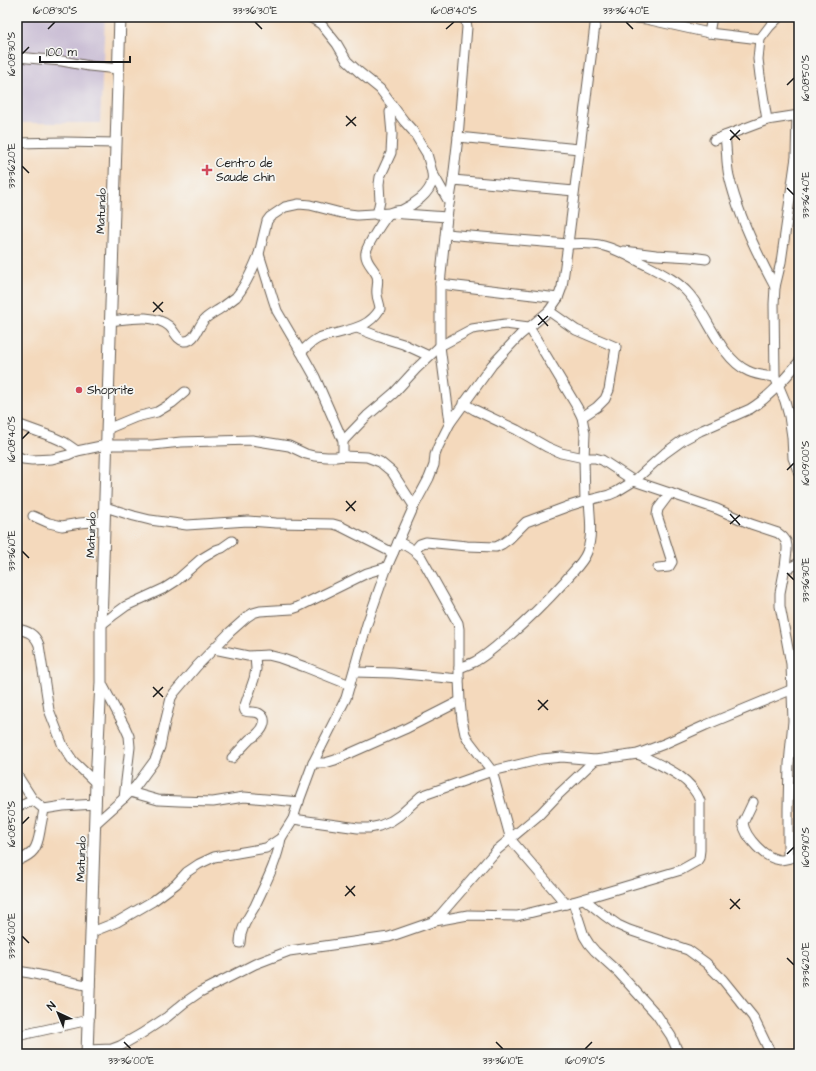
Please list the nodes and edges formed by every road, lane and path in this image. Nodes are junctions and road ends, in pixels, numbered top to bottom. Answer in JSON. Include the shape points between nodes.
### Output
{"nodes":[{"id":1,"x":120,"y":17,"type":"edge"},
{"id":2,"x":310,"y":17,"type":"edge"},
{"id":3,"x":466,"y":17,"type":"edge"},
{"id":4,"x":596,"y":17,"type":"edge"},
{"id":5,"x":629,"y":17,"type":"edge"},
{"id":6,"x":712,"y":17,"type":"edge"},
{"id":7,"x":779,"y":17,"type":"edge"},
{"id":8,"x":647,"y":18,"type":"edge"},
{"id":9,"x":323,"y":21,"type":"edge"},
{"id":10,"x":709,"y":33,"type":"junction"},
{"id":11,"x":760,"y":40,"type":"junction"},
{"id":12,"x":17,"y":56,"type":"edge"},
{"id":13,"x":118,"y":69,"type":"junction"},
{"id":14,"x":393,"y":107,"type":"junction"},
{"id":15,"x":798,"y":115,"type":"edge"},
{"id":16,"x":767,"y":120,"type":"junction"},
{"id":17,"x":725,"y":136,"type":"junction"},
{"id":18,"x":458,"y":137,"type":"junction"},
{"id":19,"x":714,"y":140,"type":"dead end"},
{"id":20,"x":17,"y":143,"type":"edge"},
{"id":21,"x":116,"y":143,"type":"junction"},
{"id":22,"x":579,"y":149,"type":"junction"},
{"id":23,"x":432,"y":172,"type":"junction"},
{"id":24,"x":453,"y":180,"type":"junction"},
{"id":25,"x":574,"y":191,"type":"junction"},
{"id":26,"x":449,"y":202,"type":"junction"},
{"id":27,"x":390,"y":213,"type":"junction"},
{"id":28,"x":377,"y":215,"type":"junction"},
{"id":29,"x":447,"y":217,"type":"junction"},
{"id":30,"x":446,"y":234,"type":"junction"},
{"id":31,"x":568,"y":244,"type":"junction"},
{"id":32,"x":619,"y":251,"type":"junction"},
{"id":33,"x":259,"y":254,"type":"junction"},
{"id":34,"x":706,"y":259,"type":"dead end"},
{"id":35,"x":440,"y":284,"type":"junction"},
{"id":36,"x":775,"y":287,"type":"junction"},
{"id":37,"x":558,"y":298,"type":"junction"},
{"id":38,"x":549,"y":310,"type":"junction"},
{"id":39,"x":110,"y":321,"type":"junction"},
{"id":40,"x":529,"y":327,"type":"junction"},
{"id":41,"x":357,"y":328,"type":"junction"},
{"id":42,"x":440,"y":346,"type":"junction"},
{"id":43,"x":302,"y":352,"type":"junction"},
{"id":44,"x":430,"y":356,"type":"junction"},
{"id":45,"x":799,"y":362,"type":"edge"},
{"id":46,"x":776,"y":382,"type":"junction"},
{"id":47,"x":185,"y":392,"type":"dead end"},
{"id":48,"x":463,"y":403,"type":"junction"},
{"id":49,"x":582,"y":417,"type":"junction"},
{"id":50,"x":450,"y":422,"type":"junction"},
{"id":51,"x":17,"y":424,"type":"edge"},
{"id":52,"x":107,"y":429,"type":"junction"},
{"id":53,"x":343,"y":441,"type":"junction"},
{"id":54,"x":106,"y":445,"type":"junction"},
{"id":55,"x":77,"y":451,"type":"junction"},
{"id":56,"x":343,"y":456,"type":"junction"},
{"id":57,"x":19,"y":457,"type":"dead end"},
{"id":58,"x":584,"y":458,"type":"junction"},
{"id":59,"x":799,"y":473,"type":"edge"},
{"id":60,"x":634,"y":481,"type":"junction"},
{"id":61,"x":670,"y":493,"type":"junction"},
{"id":62,"x":587,"y":501,"type":"junction"},
{"id":63,"x":414,"y":506,"type":"junction"},
{"id":64,"x":105,"y":507,"type":"junction"},
{"id":65,"x":33,"y":516,"type":"dead end"},
{"id":66,"x":104,"y":521,"type":"junction"},
{"id":67,"x":232,"y":541,"type":"dead end"},
{"id":68,"x":398,"y":542,"type":"junction"},
{"id":69,"x":415,"y":550,"type":"junction"},
{"id":70,"x":393,"y":554,"type":"junction"},
{"id":71,"x":799,"y":563,"type":"edge"},
{"id":72,"x":387,"y":567,"type":"junction"},
{"id":73,"x":785,"y":567,"type":"junction"},
{"id":74,"x":658,"y":568,"type":"dead end"},
{"id":75,"x":101,"y":626,"type":"junction"},
{"id":76,"x":17,"y":629,"type":"edge"},
{"id":77,"x":214,"y":649,"type":"junction"},
{"id":78,"x":255,"y":656,"type":"junction"},
{"id":79,"x":459,"y":668,"type":"junction"},
{"id":80,"x":354,"y":672,"type":"junction"},
{"id":81,"x":459,"y":679,"type":"junction"},
{"id":82,"x":101,"y":682,"type":"junction"},
{"id":83,"x":350,"y":685,"type":"junction"},
{"id":84,"x":792,"y":689,"type":"junction"},
{"id":85,"x":460,"y":700,"type":"junction"},
{"id":86,"x":638,"y":754,"type":"junction"},
{"id":87,"x":232,"y":758,"type":"dead end"},
{"id":88,"x":595,"y":760,"type":"junction"},
{"id":89,"x":313,"y":763,"type":"junction"},
{"id":90,"x":492,"y":771,"type":"junction"},
{"id":91,"x":17,"y":775,"type":"edge"},
{"id":92,"x":96,"y":783,"type":"junction"},
{"id":93,"x":127,"y":795,"type":"junction"},
{"id":94,"x":33,"y":800,"type":"junction"},
{"id":95,"x":299,"y":802,"type":"junction"},
{"id":96,"x":752,"y":802,"type":"dead end"},
{"id":97,"x":96,"y":804,"type":"junction"},
{"id":98,"x":17,"y":806,"type":"edge"},
{"id":99,"x":44,"y":809,"type":"junction"},
{"id":100,"x":293,"y":820,"type":"junction"},
{"id":101,"x":96,"y":824,"type":"junction"},
{"id":102,"x":281,"y":838,"type":"junction"},
{"id":103,"x":511,"y":840,"type":"junction"},
{"id":104,"x":799,"y":856,"type":"edge"},
{"id":105,"x":788,"y":858,"type":"junction"},
{"id":106,"x":17,"y":861,"type":"edge"},
{"id":107,"x":584,"y":898,"type":"junction"},
{"id":108,"x":570,"y":903,"type":"junction"},
{"id":109,"x":435,"y":921,"type":"junction"},
{"id":110,"x":92,"y":932,"type":"junction"},
{"id":111,"x":240,"y":943,"type":"dead end"},
{"id":112,"x":17,"y":971,"type":"edge"},
{"id":113,"x":90,"y":986,"type":"junction"},
{"id":114,"x":89,"y":1020,"type":"junction"},
{"id":115,"x":17,"y":1036,"type":"edge"},
{"id":116,"x":87,"y":1052,"type":"edge"},
{"id":117,"x":679,"y":1054,"type":"edge"},
{"id":118,"x":771,"y":1054,"type":"edge"}],
"edges":[{"from":1,"to":13,"type":"main road","name":"Matundo"},
{"from":2,"to":9,"type":"street"},
{"from":3,"to":18,"type":"street"},
{"from":4,"to":22,"type":"street"},
{"from":5,"to":8,"type":"street"},
{"from":6,"to":10,"type":"street"},
{"from":7,"to":11,"type":"street"},
{"from":8,"to":10,"type":"street"},
{"from":9,"to":14,"type":"street","via":[[347,61],[380,89]]},
{"from":10,"to":11,"type":"street"},
{"from":11,"to":16,"type":"street","via":[[758,59]]},
{"from":12,"to":13,"type":"street"},
{"from":13,"to":21,"type":"main road","name":"Matundo"},
{"from":14,"to":23,"type":"street","via":[[413,131],[426,154]]},
{"from":14,"to":28,"type":"street","via":[[390,112],[390,153],[380,177]]},
{"from":15,"to":16,"type":"street"},
{"from":15,"to":36,"type":"street","via":[[796,157]]},
{"from":16,"to":17,"type":"street"},
{"from":17,"to":19,"type":"street"},
{"from":17,"to":36,"type":"street","via":[[728,175],[741,217]]},
{"from":18,"to":22,"type":"street"},
{"from":18,"to":24,"type":"street"},
{"from":20,"to":21,"type":"street"},
{"from":21,"to":39,"type":"main road","name":"Matundo"},
{"from":22,"to":25,"type":"street"},
{"from":23,"to":26,"type":"street"},
{"from":23,"to":27,"type":"street","via":[[432,182],[424,195],[409,206]]},
{"from":24,"to":25,"type":"street"},
{"from":24,"to":26,"type":"street"},
{"from":25,"to":31,"type":"street"},
{"from":26,"to":29,"type":"street"},
{"from":27,"to":28,"type":"street"},
{"from":27,"to":29,"type":"street"},
{"from":27,"to":41,"type":"street","via":[[373,236],[365,253],[377,275],[376,291],[380,309],[371,320]]},
{"from":28,"to":33,"type":"street","via":[[357,216],[299,204],[285,207],[267,221]]},
{"from":29,"to":30,"type":"street"},
{"from":30,"to":31,"type":"street"},
{"from":30,"to":35,"type":"street"},
{"from":31,"to":32,"type":"street","via":[[588,243]]},
{"from":31,"to":37,"type":"street"},
{"from":32,"to":34,"type":"street"},
{"from":32,"to":46,"type":"street","via":[[680,286],[696,304],[724,350],[734,361],[747,371]]},
{"from":33,"to":39,"type":"street","via":[[235,298],[204,319],[190,340],[179,339],[171,327],[158,320],[144,317]]},
{"from":33,"to":43,"type":"street","via":[[278,311]]},
{"from":35,"to":37,"type":"street"},
{"from":35,"to":42,"type":"street"},
{"from":36,"to":46,"type":"street"},
{"from":37,"to":38,"type":"street"},
{"from":38,"to":40,"type":"street"},
{"from":38,"to":49,"type":"street","via":[[576,330],[616,347],[609,390],[605,399]]},
{"from":39,"to":52,"type":"main road","name":"Matundo"},
{"from":40,"to":42,"type":"street","via":[[505,324],[472,329]]},
{"from":40,"to":48,"type":"street","via":[[492,365]]},
{"from":40,"to":49,"type":"street"},
{"from":41,"to":43,"type":"street","via":[[320,337]]},
{"from":41,"to":44,"type":"street"},
{"from":42,"to":44,"type":"street"},
{"from":42,"to":50,"type":"street"},
{"from":43,"to":53,"type":"street"},
{"from":44,"to":53,"type":"street"},
{"from":45,"to":46,"type":"street"},
{"from":46,"to":59,"type":"street","via":[[785,400],[793,458]]},
{"from":46,"to":60,"type":"street","via":[[766,398],[750,409],[683,440]]},
{"from":47,"to":52,"type":"street","via":[[157,412]]},
{"from":48,"to":50,"type":"street"},
{"from":48,"to":58,"type":"street","via":[[546,447]]},
{"from":49,"to":58,"type":"street","via":[[585,433]]},
{"from":50,"to":63,"type":"street","via":[[435,455],[429,478]]},
{"from":51,"to":55,"type":"street","via":[[58,439]]},
{"from":52,"to":54,"type":"main road","name":"Matundo"},
{"from":53,"to":56,"type":"street"},
{"from":54,"to":55,"type":"street"},
{"from":54,"to":56,"type":"street","via":[[252,440],[289,446],[314,456]]},
{"from":54,"to":64,"type":"main road","name":"Matundo"},
{"from":55,"to":57,"type":"street","via":[[46,460]]},
{"from":56,"to":63,"type":"street","via":[[367,457],[380,462],[392,472]]},
{"from":58,"to":60,"type":"street","via":[[602,460]]},
{"from":58,"to":62,"type":"street"},
{"from":60,"to":61,"type":"street"},
{"from":60,"to":62,"type":"street","via":[[609,495]]},
{"from":61,"to":73,"type":"street","via":[[778,533],[786,541]]},
{"from":61,"to":74,"type":"street","via":[[658,508],[657,515],[672,562],[670,567]]},
{"from":62,"to":69,"type":"street","via":[[526,522],[509,539],[496,547],[426,542]]},
{"from":62,"to":79,"type":"street","via":[[590,540],[581,562],[520,627],[475,662]]},
{"from":63,"to":68,"type":"street"},
{"from":64,"to":66,"type":"main road","name":"Matundo"},
{"from":64,"to":70,"type":"street","via":[[145,519],[187,525],[248,521],[334,524]]},
{"from":65,"to":66,"type":"street","via":[[62,526]]},
{"from":66,"to":75,"type":"main road","name":"Matundo"},
{"from":67,"to":75,"type":"street","via":[[201,559],[165,588],[126,606]]},
{"from":68,"to":69,"type":"street"},
{"from":68,"to":70,"type":"street"},
{"from":69,"to":79,"type":"street","via":[[458,623]]},
{"from":70,"to":72,"type":"street"},
{"from":71,"to":73,"type":"street"},
{"from":72,"to":77,"type":"street","via":[[367,573],[298,607],[253,613]]},
{"from":72,"to":80,"type":"street"},
{"from":73,"to":84,"type":"street","via":[[780,606],[791,664]]},
{"from":75,"to":82,"type":"main road","name":"Matundo"},
{"from":76,"to":92,"type":"street","via":[[36,638],[49,710],[63,746],[73,761]]},
{"from":77,"to":78,"type":"street"},
{"from":77,"to":93,"type":"street","via":[[171,698],[155,760]]},
{"from":78,"to":83,"type":"street","via":[[268,655],[280,658]]},
{"from":78,"to":87,"type":"street","via":[[254,679],[244,708],[247,712],[261,714],[265,724]]},
{"from":79,"to":81,"type":"street"},
{"from":80,"to":81,"type":"street"},
{"from":80,"to":83,"type":"street"},
{"from":81,"to":85,"type":"street"},
{"from":82,"to":92,"type":"main road","name":"Matundo"},
{"from":82,"to":93,"type":"street","via":[[129,736]]},
{"from":83,"to":89,"type":"street"},
{"from":84,"to":86,"type":"street"},
{"from":84,"to":105,"type":"street"},
{"from":85,"to":89,"type":"street","via":[[405,729],[335,760]]},
{"from":85,"to":90,"type":"street","via":[[465,734]]},
{"from":86,"to":88,"type":"street"},
{"from":86,"to":107,"type":"street","via":[[671,770],[697,794],[700,801],[699,858],[694,864],[681,870]]},
{"from":88,"to":90,"type":"street","via":[[562,757],[542,759]]},
{"from":88,"to":103,"type":"street"},
{"from":89,"to":95,"type":"street"},
{"from":90,"to":100,"type":"street","via":[[421,796],[400,815],[379,826],[358,828]]},
{"from":90,"to":103,"type":"street"},
{"from":91,"to":94,"type":"street"},
{"from":92,"to":97,"type":"main road","name":"Matundo"},
{"from":93,"to":95,"type":"street","via":[[179,802],[213,802],[247,797]]},
{"from":93,"to":101,"type":"street"},
{"from":94,"to":98,"type":"street"},
{"from":94,"to":99,"type":"street"},
{"from":95,"to":100,"type":"street"},
{"from":96,"to":105,"type":"street","via":[[743,823],[747,835],[769,856],[780,860]]},
{"from":97,"to":99,"type":"street"},
{"from":97,"to":101,"type":"main road","name":"Matundo"},
{"from":99,"to":106,"type":"street","via":[[38,845],[29,855]]},
{"from":100,"to":102,"type":"street"},
{"from":101,"to":110,"type":"main road","name":"Matundo"},
{"from":102,"to":110,"type":"street","via":[[266,848],[214,857],[187,872],[153,901],[117,922]]},
{"from":102,"to":111,"type":"street","via":[[276,859],[242,930]]},
{"from":103,"to":108,"type":"street"},
{"from":103,"to":109,"type":"street","via":[[497,850]]},
{"from":104,"to":105,"type":"street"},
{"from":107,"to":108,"type":"street"},
{"from":107,"to":118,"type":"street","via":[[618,925],[688,950],[706,963],[753,1017]]},
{"from":108,"to":109,"type":"street","via":[[517,916],[468,915]]},
{"from":108,"to":117,"type":"street","via":[[589,944],[620,973],[657,1015]]},
{"from":109,"to":116,"type":"street","via":[[389,937],[289,951],[255,964],[200,992],[120,1046]]},
{"from":110,"to":113,"type":"main road","name":"Matundo"},
{"from":112,"to":113,"type":"street"},
{"from":113,"to":114,"type":"main road","name":"Matundo"},
{"from":114,"to":115,"type":"street"},
{"from":114,"to":116,"type":"main road","name":"Matundo"}]}
